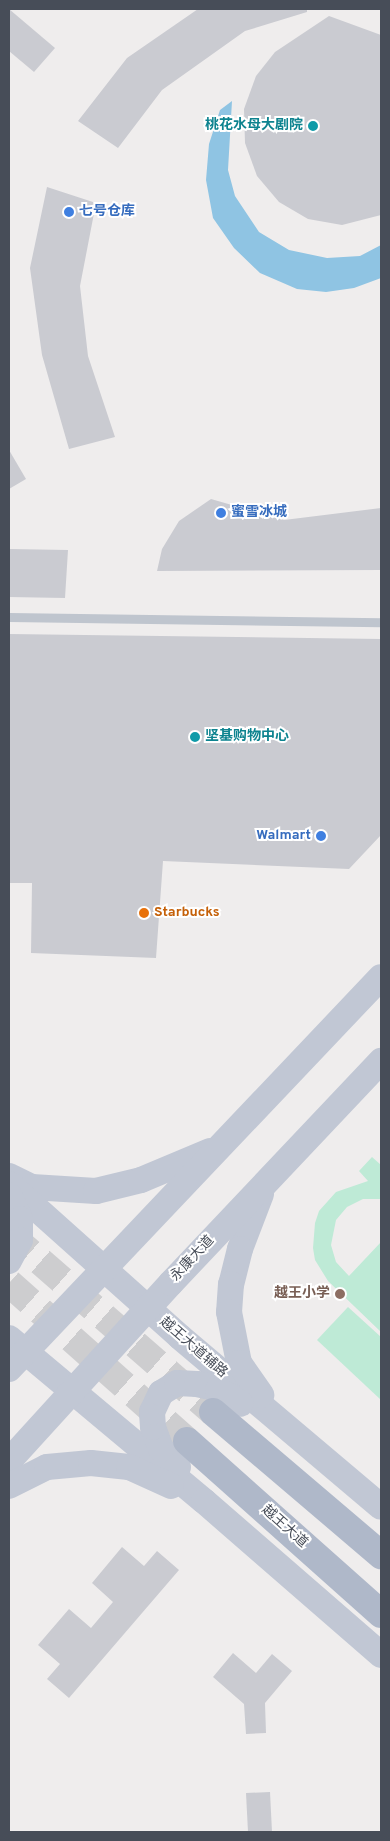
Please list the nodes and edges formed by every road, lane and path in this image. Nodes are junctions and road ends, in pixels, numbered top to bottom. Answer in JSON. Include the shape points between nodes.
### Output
{"nodes":[{"id":1,"x":9,"y":617,"type":"edge"},
{"id":2,"x":381,"y":622,"type":"edge"},
{"id":3,"x":381,"y":976,"type":"edge"},
{"id":4,"x":381,"y":1060,"type":"edge"},
{"id":5,"x":220,"y":1147,"type":"junction"},
{"id":6,"x":9,"y":1176,"type":"edge"},
{"id":7,"x":9,"y":1184,"type":"edge"},
{"id":8,"x":264,"y":1184,"type":"junction"},
{"id":9,"x":9,"y":1195,"type":"edge"},
{"id":10,"x":9,"y":1261,"type":"edge"},
{"id":11,"x":103,"y":1268,"type":"junction"},
{"id":12,"x":148,"y":1308,"type":"junction"},
{"id":13,"x":14,"y":1353,"type":"edge"},
{"id":14,"x":73,"y":1392,"type":"junction"},
{"id":15,"x":214,"y":1412,"type":"tunnel mouth"},
{"id":16,"x":284,"y":1426,"type":"junction"},
{"id":17,"x":187,"y":1440,"type":"tunnel mouth"},
{"id":18,"x":9,"y":1461,"type":"edge"},
{"id":19,"x":9,"y":1486,"type":"edge"},
{"id":20,"x":204,"y":1500,"type":"junction"},
{"id":21,"x":381,"y":1507,"type":"edge"},
{"id":22,"x":381,"y":1555,"type":"edge"},
{"id":23,"x":381,"y":1614,"type":"edge"},
{"id":24,"x":381,"y":1655,"type":"edge"}],
"edges":[{"from":1,"to":2,"type":"lane"},
{"from":3,"to":5,"type":"main road"},
{"from":4,"to":8,"type":"main road","name":"永康大道"},
{"from":5,"to":6,"type":"main road","via":[[141,1180],[96,1191],[32,1187]]},
{"from":5,"to":11,"type":"main road"},
{"from":7,"to":11,"type":"main road","name":"越王大道辅路"},
{"from":8,"to":12,"type":"main road","name":"永康大道"},
{"from":8,"to":16,"type":"main road","via":[[240,1249],[231,1284],[229,1312],[239,1363]]},
{"from":9,"to":10,"type":"main road","via":[[20,1219],[20,1240]]},
{"from":11,"to":12,"type":"main road","name":"越王大道辅路"},
{"from":11,"to":13,"type":"main road"},
{"from":12,"to":14,"type":"main road","name":"永康大道"},
{"from":12,"to":16,"type":"main road","name":"越王大道辅路"},
{"from":13,"to":14,"type":"main road"},
{"from":14,"to":18,"type":"main road","name":"永康大道"},
{"from":14,"to":20,"type":"main road"},
{"from":15,"to":22,"type":"main road"},
{"from":16,"to":20,"type":"main road","via":[[218,1389],[177,1383],[161,1393],[152,1412],[153,1427],[161,1449]]},
{"from":16,"to":21,"type":"main road","name":"越王大道辅路"},
{"from":17,"to":23,"type":"main road","name":"越王大道"},
{"from":19,"to":20,"type":"main road","via":[[47,1467],[114,1465],[129,1467]]},
{"from":20,"to":24,"type":"main road"}]}
